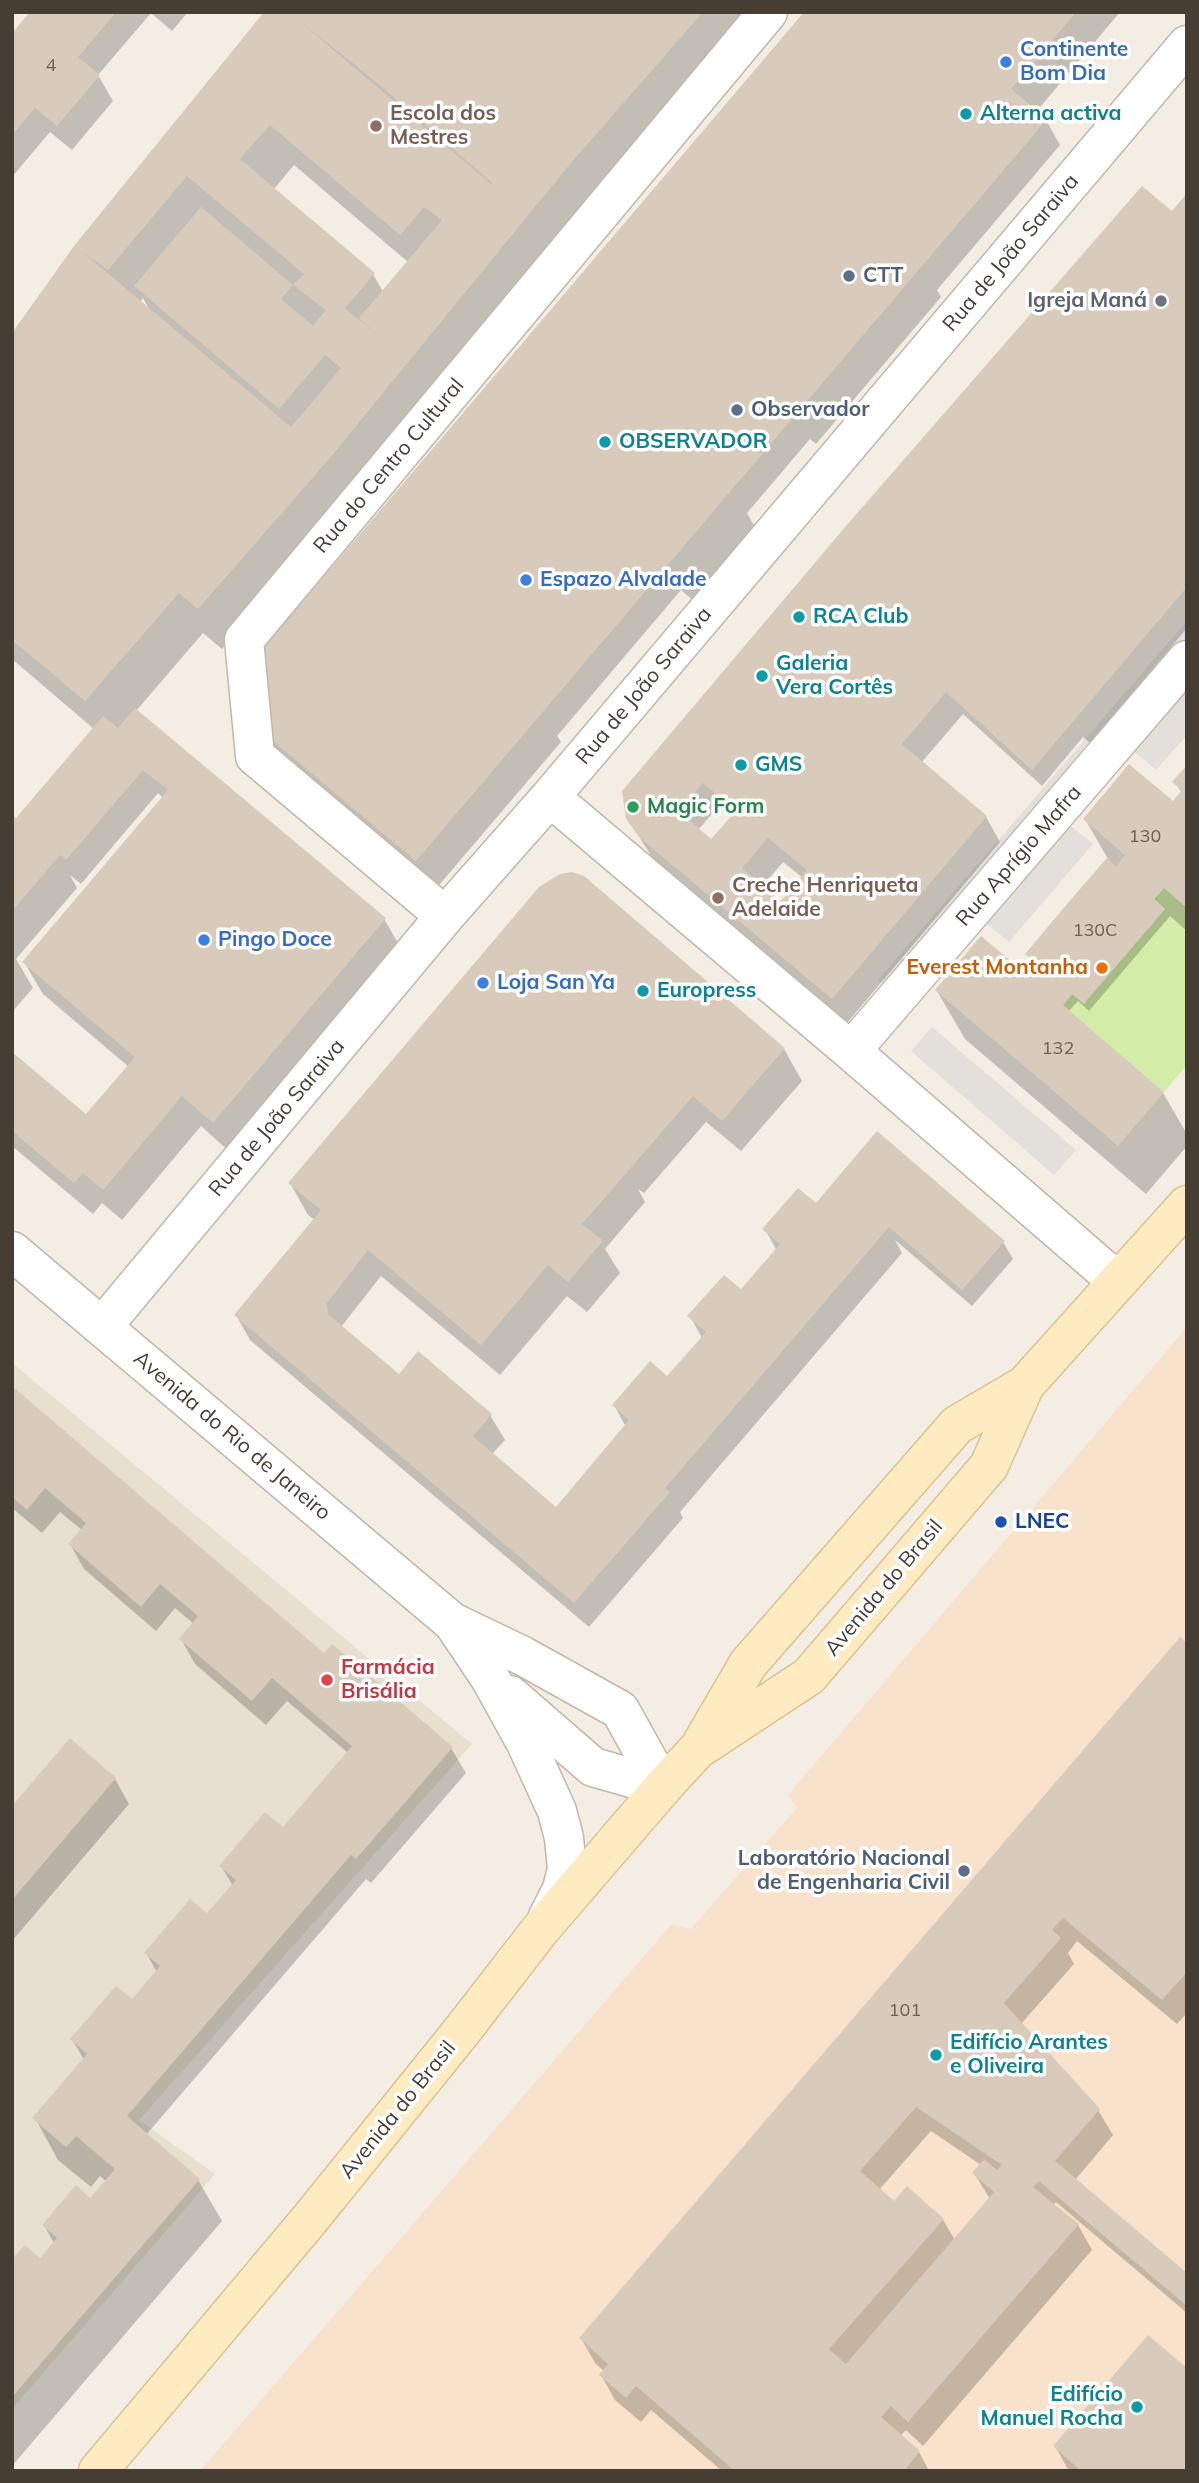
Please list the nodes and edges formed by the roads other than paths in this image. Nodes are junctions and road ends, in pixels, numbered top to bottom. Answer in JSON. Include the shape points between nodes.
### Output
{"nodes":[{"id":1,"x":768,"y":12,"type":"edge"},
{"id":2,"x":1187,"y":45,"type":"edge"},
{"id":3,"x":1187,"y":660,"type":"edge"},
{"id":4,"x":550,"y":797,"type":"junction"},
{"id":5,"x":445,"y":916,"type":"junction"},
{"id":6,"x":851,"y":1051,"type":"junction"},
{"id":7,"x":1187,"y":1206,"type":"edge"},
{"id":8,"x":12,"y":1251,"type":"edge"},
{"id":9,"x":1117,"y":1281,"type":"junction"},
{"id":10,"x":102,"y":1327,"type":"junction"},
{"id":11,"x":1025,"y":1385,"type":"junction"},
{"id":12,"x":452,"y":1622,"type":"junction"},
{"id":13,"x":490,"y":1678,"type":"junction"},
{"id":14,"x":697,"y":1750,"type":"junction"},
{"id":15,"x":663,"y":1787,"type":"junction"},
{"id":16,"x":540,"y":1930,"type":"junction"},
{"id":17,"x":98,"y":2471,"type":"edge"}],
"edges":[{"from":1,"to":5,"type":"street","name":"Rua do Centro Cultural","via":[[244,640],[255,756]]},
{"from":2,"to":4,"type":"street","name":"Rua de João Saraiva"},
{"from":3,"to":6,"type":"street","name":"Rua Aprígio Mafra"},
{"from":4,"to":5,"type":"street","name":"Rua de João Saraiva"},
{"from":4,"to":6,"type":"street"},
{"from":5,"to":10,"type":"street","name":"Rua de João Saraiva"},
{"from":6,"to":9,"type":"street"},
{"from":7,"to":9,"type":"main road","name":"Avenida do Brasil"},
{"from":8,"to":10,"type":"street","name":"Avenida do Rio de Janeiro"},
{"from":9,"to":11,"type":"main road","name":"Avenida do Brasil"},
{"from":10,"to":12,"type":"street","name":"Avenida do Rio de Janeiro"},
{"from":11,"to":14,"type":"main road","name":"Avenida do Brasil","via":[[957,1425],[748,1664]]},
{"from":11,"to":14,"type":"main road","name":"Avenida do Brasil","via":[[989,1466],[809,1676]]},
{"from":12,"to":13,"type":"street","name":"Avenida do Rio de Janeiro"},
{"from":12,"to":15,"type":"street","name":"Avenida do Rio de Janeiro","via":[[620,1710]]},
{"from":13,"to":15,"type":"street","name":"Avenida do Rio de Janeiro","via":[[593,1767]]},
{"from":13,"to":16,"type":"street","name":"Avenida do Rio de Janeiro","via":[[549,1791],[564,1838],[567,1869],[562,1889]]},
{"from":14,"to":15,"type":"main road","name":"Avenida do Brasil"},
{"from":15,"to":16,"type":"main road","name":"Avenida do Brasil"},
{"from":16,"to":17,"type":"main road","name":"Avenida do Brasil","via":[[310,2219]]}]}
